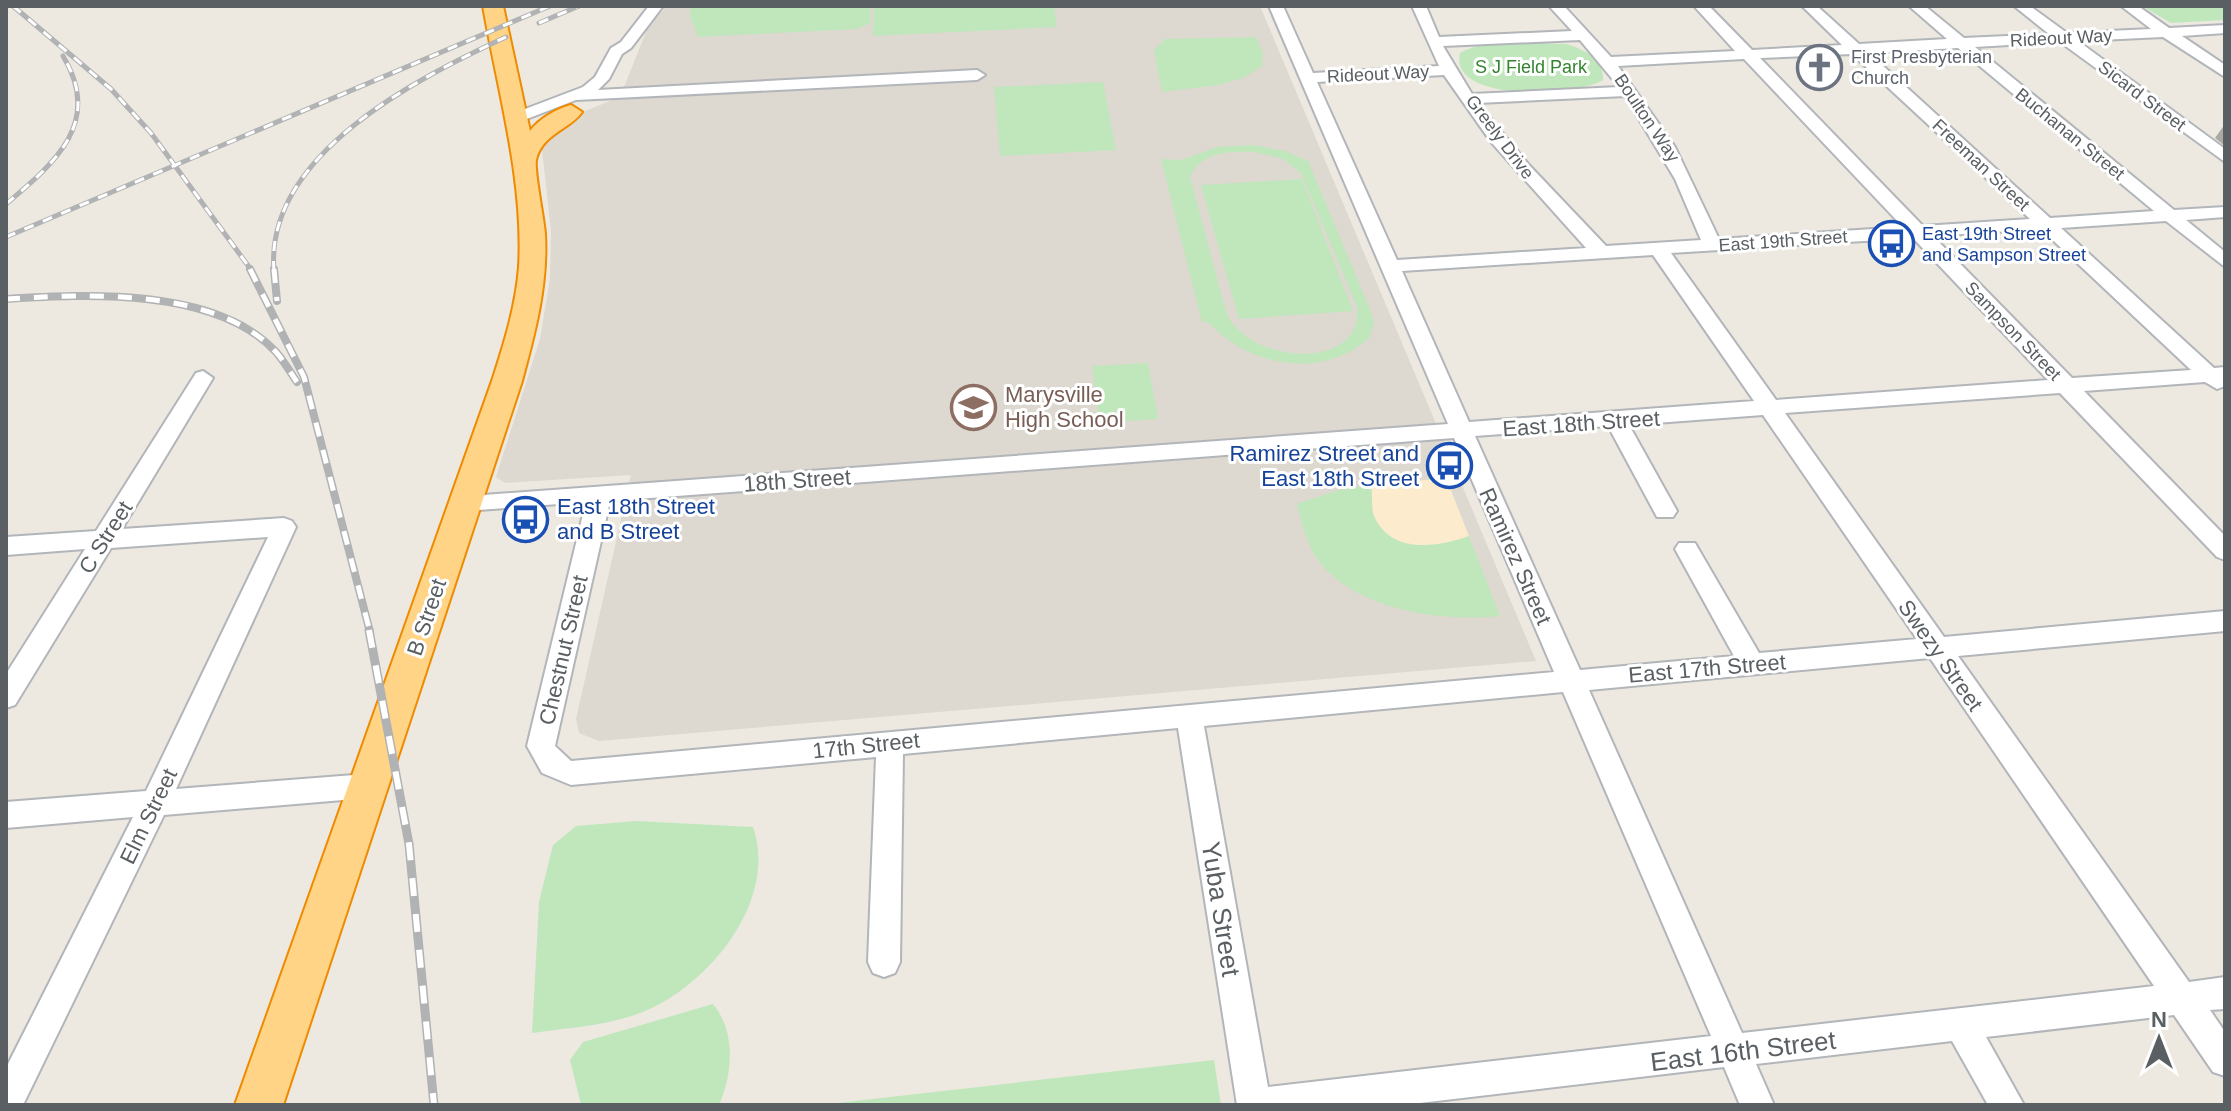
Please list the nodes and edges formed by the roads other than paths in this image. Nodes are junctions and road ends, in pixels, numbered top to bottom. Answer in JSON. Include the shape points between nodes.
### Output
{"nodes":[{"id":1,"x":493,"y":6,"type":"edge"},
{"id":2,"x":656,"y":6,"type":"edge"},
{"id":3,"x":1276,"y":6,"type":"edge"},
{"id":4,"x":1419,"y":6,"type":"edge"},
{"id":5,"x":1556,"y":6,"type":"edge"},
{"id":6,"x":1701,"y":6,"type":"edge"},
{"id":7,"x":1809,"y":6,"type":"edge"},
{"id":8,"x":1916,"y":6,"type":"edge"},
{"id":9,"x":2021,"y":6,"type":"edge"},
{"id":10,"x":2128,"y":6,"type":"edge"},
{"id":11,"x":2225,"y":29,"type":"edge"},
{"id":12,"x":2167,"y":32,"type":"junction"},
{"id":13,"x":1586,"y":35,"type":"junction"},
{"id":14,"x":2064,"y":38,"type":"junction"},
{"id":15,"x":1434,"y":42,"type":"junction"},
{"id":16,"x":1961,"y":44,"type":"junction"},
{"id":17,"x":626,"y":45,"type":"junction"},
{"id":18,"x":1855,"y":49,"type":"junction"},
{"id":19,"x":1748,"y":55,"type":"junction"},
{"id":20,"x":1609,"y":62,"type":"junction"},
{"id":21,"x":1451,"y":70,"type":"junction"},
{"id":22,"x":2225,"y":72,"type":"edge"},
{"id":23,"x":977,"y":75,"type":"dead end"},
{"id":24,"x":1306,"y":78,"type":"junction"},
{"id":25,"x":1631,"y":91,"type":"junction"},
{"id":26,"x":602,"y":93,"type":"junction"},
{"id":27,"x":1470,"y":99,"type":"junction"},
{"id":28,"x":575,"y":104,"type":"junction"},
{"id":29,"x":513,"y":119,"type":"junction"},
{"id":30,"x":2225,"y":157,"type":"edge"},
{"id":31,"x":522,"y":164,"type":"junction"},
{"id":32,"x":2225,"y":212,"type":"edge"},
{"id":33,"x":2169,"y":215,"type":"junction"},
{"id":34,"x":2045,"y":224,"type":"junction"},
{"id":35,"x":1918,"y":232,"type":"junction"},
{"id":36,"x":1712,"y":246,"type":"junction"},
{"id":37,"x":1659,"y":249,"type":"junction"},
{"id":38,"x":1601,"y":252,"type":"junction"},
{"id":39,"x":2225,"y":261,"type":"edge"},
{"id":40,"x":1389,"y":266,"type":"junction"},
{"id":41,"x":203,"y":378,"type":"dead end"},
{"id":42,"x":2220,"y":379,"type":"edge"},
{"id":43,"x":2066,"y":387,"type":"junction"},
{"id":44,"x":1769,"y":409,"type":"junction"},
{"id":45,"x":1615,"y":420,"type":"junction"},
{"id":46,"x":1461,"y":431,"type":"junction"},
{"id":47,"x":938,"y":470,"type":"joint"},
{"id":48,"x":600,"y":493,"type":"junction"},
{"id":49,"x":465,"y":503,"type":"junction"},
{"id":50,"x":1665,"y":511,"type":"dead end"},
{"id":51,"x":104,"y":539,"type":"junction"},
{"id":52,"x":6,"y":546,"type":"edge"},
{"id":53,"x":1687,"y":549,"type":"dead end"},
{"id":54,"x":2225,"y":551,"type":"edge"},
{"id":55,"x":2225,"y":621,"type":"edge"},
{"id":56,"x":1935,"y":647,"type":"junction"},
{"id":57,"x":1751,"y":663,"type":"junction"},
{"id":58,"x":1572,"y":680,"type":"junction"},
{"id":59,"x":6,"y":697,"type":"edge"},
{"id":60,"x":1189,"y":714,"type":"junction"},
{"id":61,"x":890,"y":743,"type":"junction"},
{"id":62,"x":546,"y":761,"type":"joint"},
{"id":63,"x":367,"y":786,"type":"junction"},
{"id":64,"x":155,"y":803,"type":"junction"},
{"id":65,"x":6,"y":815,"type":"edge"},
{"id":66,"x":884,"y":962,"type":"dead end"},
{"id":67,"x":2225,"y":993,"type":"edge"},
{"id":68,"x":2182,"y":998,"type":"junction"},
{"id":69,"x":1960,"y":1023,"type":"junction"},
{"id":70,"x":1733,"y":1052,"type":"junction"},
{"id":71,"x":2225,"y":1060,"type":"edge"},
{"id":72,"x":6,"y":1103,"type":"edge"},
{"id":73,"x":259,"y":1105,"type":"edge"},
{"id":74,"x":1257,"y":1105,"type":"edge"},
{"id":75,"x":1757,"y":1105,"type":"edge"},
{"id":76,"x":2007,"y":1105,"type":"edge"}],
"edges":[{"from":1,"to":29,"type":"highway","name":"B Street"},
{"from":2,"to":17,"type":"street"},
{"from":3,"to":24,"type":"street","name":"Ramirez Street"},
{"from":4,"to":15,"type":"street","name":"Greely Drive"},
{"from":5,"to":13,"type":"street","name":"Boulton Way"},
{"from":6,"to":19,"type":"street","name":"Sampson Street"},
{"from":7,"to":18,"type":"street","name":"Freeman Street"},
{"from":8,"to":16,"type":"street","name":"Buchanan Street"},
{"from":9,"to":14,"type":"street","name":"Sicard Street"},
{"from":10,"to":12,"type":"street"},
{"from":11,"to":12,"type":"street","name":"Rideout Way"},
{"from":12,"to":14,"type":"street","name":"Rideout Way"},
{"from":12,"to":22,"type":"street"},
{"from":13,"to":15,"type":"street","name":"Rideout Way"},
{"from":13,"to":20,"type":"street","name":"Boulton Way"},
{"from":14,"to":16,"type":"street","name":"Rideout Way"},
{"from":14,"to":30,"type":"street","name":"Sicard Street"},
{"from":15,"to":21,"type":"street","name":"Greely Drive"},
{"from":16,"to":18,"type":"street","name":"Rideout Way"},
{"from":16,"to":33,"type":"street","name":"Buchanan Street"},
{"from":17,"to":26,"type":"street","via":[[631,51],[624,68]]},
{"from":17,"to":28,"type":"street"},
{"from":18,"to":19,"type":"street","name":"Rideout Way"},
{"from":18,"to":34,"type":"street","name":"Freeman Street"},
{"from":19,"to":20,"type":"street","name":"Rideout Way"},
{"from":19,"to":35,"type":"street","name":"Sampson Street"},
{"from":20,"to":25,"type":"street","name":"Boulton Way"},
{"from":21,"to":24,"type":"street","name":"Rideout Way"},
{"from":21,"to":27,"type":"street","name":"Greely Drive"},
{"from":23,"to":26,"type":"street"},
{"from":24,"to":40,"type":"street","name":"Ramirez Street"},
{"from":25,"to":27,"type":"street"},
{"from":25,"to":36,"type":"street","name":"Boulton Way","via":[[1674,158]]},
{"from":26,"to":28,"type":"street"},
{"from":27,"to":38,"type":"street","name":"Greely Drive","via":[[1533,181]]},
{"from":28,"to":29,"type":"street","via":[[547,118]]},
{"from":28,"to":31,"type":"highway","via":[[544,128]]},
{"from":29,"to":31,"type":"highway","name":"B Street"},
{"from":31,"to":49,"type":"highway","name":"B Street","via":[[532,253],[527,307]]},
{"from":32,"to":33,"type":"street","name":"East 19th Street"},
{"from":33,"to":34,"type":"street","name":"East 19th Street"},
{"from":33,"to":39,"type":"street","name":"Buchanan Street"},
{"from":34,"to":35,"type":"street","name":"East 19th Street"},
{"from":34,"to":42,"type":"street","name":"Freeman Street"},
{"from":35,"to":36,"type":"street","name":"East 19th Street"},
{"from":35,"to":43,"type":"street","name":"Sampson Street"},
{"from":36,"to":37,"type":"street","name":"East 19th Street"},
{"from":37,"to":38,"type":"street","name":"East 19th Street"},
{"from":37,"to":44,"type":"street","name":"Swezy Street"},
{"from":38,"to":40,"type":"street","name":"East 19th Street"},
{"from":40,"to":46,"type":"street","name":"Ramirez Street"},
{"from":41,"to":51,"type":"street","name":"C Street"},
{"from":42,"to":43,"type":"street","name":"East 18th Street"},
{"from":43,"to":44,"type":"street","name":"East 18th Street"},
{"from":43,"to":54,"type":"street","name":"Sampson Street"},
{"from":44,"to":45,"type":"street","name":"East 18th Street"},
{"from":44,"to":56,"type":"street","name":"Swezy Street"},
{"from":45,"to":46,"type":"street","name":"East 18th Street"},
{"from":45,"to":50,"type":"street"},
{"from":46,"to":47,"type":"street","name":"East 18th Street"},
{"from":46,"to":58,"type":"street","name":"Ramirez Street"},
{"from":47,"to":48,"type":"street","name":"18th Street"},
{"from":48,"to":49,"type":"street","name":"18th Street"},
{"from":48,"to":62,"type":"street","name":"Chestnut Street","via":[[544,729],[541,746]]},
{"from":49,"to":63,"type":"highway","name":"B Street"},
{"from":51,"to":52,"type":"street"},
{"from":51,"to":59,"type":"street","name":"C Street"},
{"from":51,"to":64,"type":"street","name":"Elm Street","via":[[284,527]]},
{"from":53,"to":57,"type":"street"},
{"from":55,"to":56,"type":"street","name":"East 17th Street"},
{"from":56,"to":57,"type":"street","name":"East 17th Street"},
{"from":56,"to":68,"type":"street","name":"Swezy Street"},
{"from":57,"to":58,"type":"street","name":"East 17th Street"},
{"from":58,"to":60,"type":"street","name":"East 17th Street"},
{"from":58,"to":70,"type":"street","name":"Ramirez Street"},
{"from":60,"to":61,"type":"street","name":"17th Street"},
{"from":60,"to":74,"type":"street","name":"Yuba Street"},
{"from":61,"to":62,"type":"street","name":"17th Street","via":[[585,773],[558,770]]},
{"from":61,"to":66,"type":"street"},
{"from":63,"to":64,"type":"street"},
{"from":63,"to":73,"type":"highway","name":"B Street"},
{"from":64,"to":65,"type":"street"},
{"from":64,"to":72,"type":"street","name":"Elm Street"},
{"from":67,"to":68,"type":"street","name":"East 16th Street"},
{"from":68,"to":69,"type":"street","name":"East 16th Street"},
{"from":68,"to":71,"type":"street","name":"Swezy Street"},
{"from":69,"to":70,"type":"street","name":"East 16th Street"},
{"from":69,"to":76,"type":"street"},
{"from":70,"to":74,"type":"street","name":"East 16th Street"},
{"from":70,"to":75,"type":"street","name":"Ramirez Street"}]}
